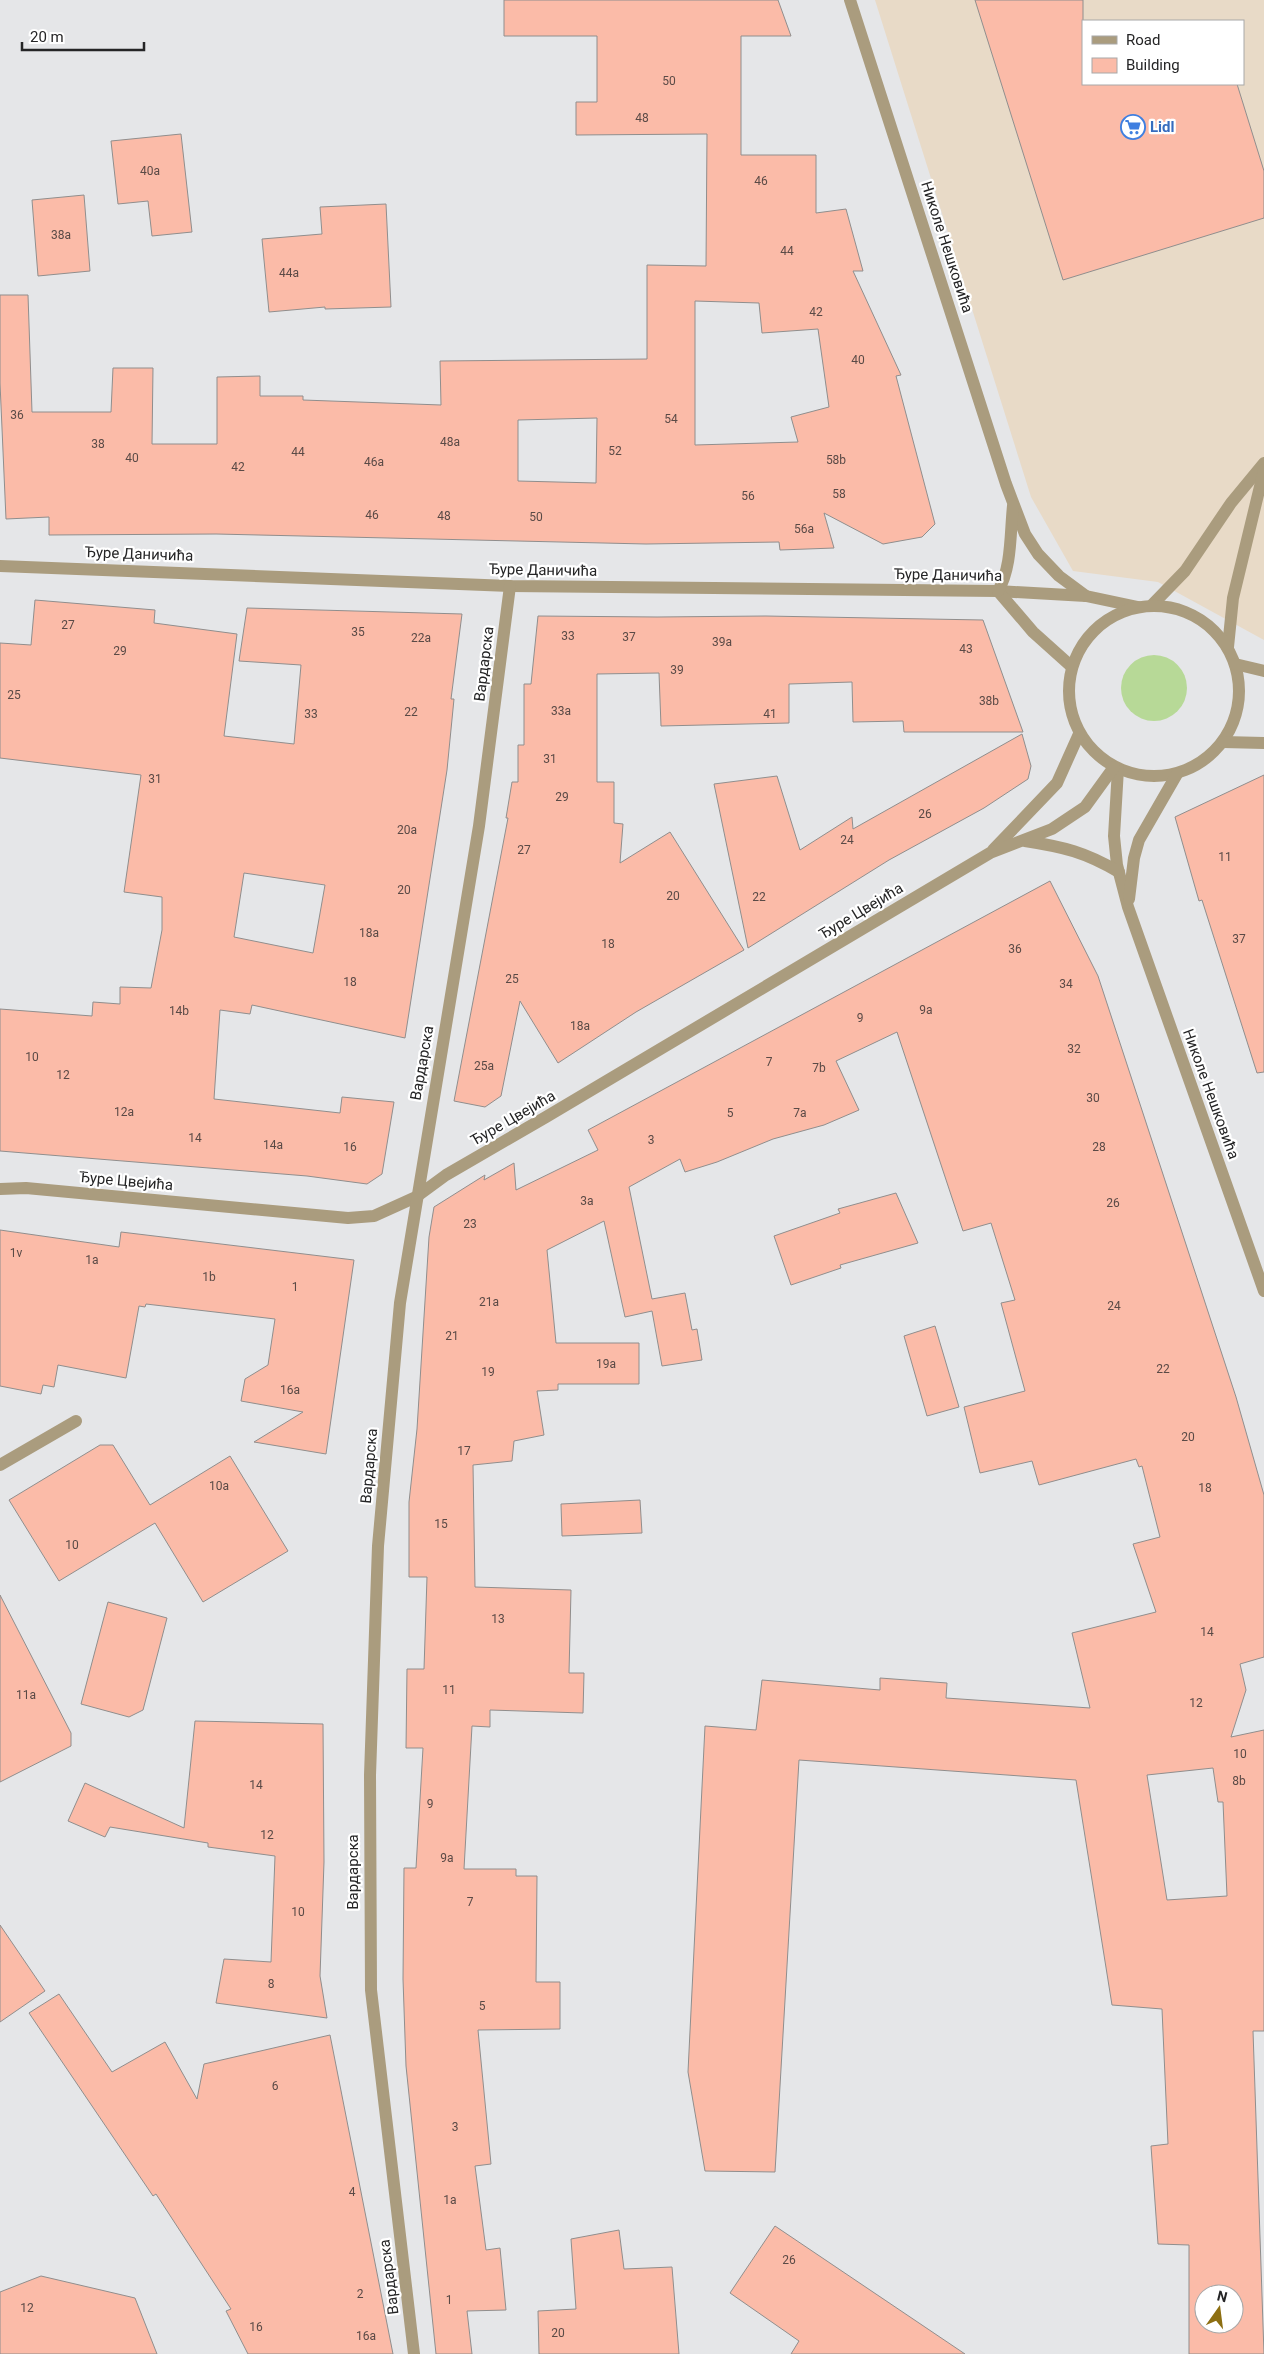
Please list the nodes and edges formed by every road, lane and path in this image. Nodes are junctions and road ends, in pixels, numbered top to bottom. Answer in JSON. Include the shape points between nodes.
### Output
{"nodes":[{"id":1,"x":850,"y":0,"type":"edge"},
{"id":2,"x":1264,"y":463,"type":"edge"},
{"id":3,"x":1264,"y":470,"type":"edge"},
{"id":4,"x":1013,"y":504,"type":"junction"},
{"id":5,"x":0,"y":566,"type":"edge"},
{"id":6,"x":510,"y":586,"type":"junction"},
{"id":7,"x":998,"y":591,"type":"junction"},
{"id":8,"x":1086,"y":596,"type":"junction"},
{"id":9,"x":1144,"y":606,"type":"junction"},
{"id":10,"x":1228,"y":647,"type":"junction"},
{"id":11,"x":1236,"y":664,"type":"junction"},
{"id":12,"x":1072,"y":667,"type":"junction"},
{"id":13,"x":1264,"y":671,"type":"edge"},
{"id":14,"x":1079,"y":734,"type":"junction"},
{"id":15,"x":1223,"y":742,"type":"junction"},
{"id":16,"x":1264,"y":743,"type":"edge"},
{"id":17,"x":1116,"y":768,"type":"junction"},
{"id":18,"x":1177,"y":774,"type":"junction"},
{"id":19,"x":1023,"y":840,"type":"junction"},
{"id":20,"x":990,"y":853,"type":"junction"},
{"id":21,"x":1119,"y":872,"type":"junction"},
{"id":22,"x":1128,"y":907,"type":"junction"},
{"id":23,"x":0,"y":1189,"type":"edge"},
{"id":24,"x":416,"y":1197,"type":"junction"},
{"id":25,"x":1264,"y":1291,"type":"edge"},
{"id":26,"x":76,"y":1421,"type":"dead end"},
{"id":27,"x":0,"y":1465,"type":"edge"},
{"id":28,"x":414,"y":2354,"type":"edge"}],
"edges":[{"from":1,"to":4,"type":"street","name":"Николе Нешковића"},
{"from":2,"to":9,"type":"street","via":[[1185,571]]},
{"from":3,"to":10,"type":"street","via":[[1234,598]]},
{"from":4,"to":7,"type":"street","name":"Николе Нешковића","via":[[1006,571]]},
{"from":4,"to":8,"type":"street","name":"Николе Нешковића","via":[[1025,534],[1038,554],[1059,576]]},
{"from":5,"to":6,"type":"street","name":"Ђуре Даничића"},
{"from":6,"to":7,"type":"street","name":"Ђуре Даничића"},
{"from":6,"to":24,"type":"street","name":"Вардарска","via":[[479,826]]},
{"from":7,"to":8,"type":"street","name":"Ђуре Даничића"},
{"from":7,"to":12,"type":"street","via":[[1033,632]]},
{"from":8,"to":9,"type":"street","name":"Николе Нешковића"},
{"from":9,"to":10,"type":"street","via":[[1174,608],[1195,616],[1213,629]]},
{"from":9,"to":12,"type":"street","via":[[1113,616],[1091,632]]},
{"from":10,"to":11,"type":"street"},
{"from":11,"to":13,"type":"street"},
{"from":11,"to":15,"type":"street","via":[[1239,705]]},
{"from":12,"to":14,"type":"street","via":[[1068,690],[1071,713]]},
{"from":14,"to":17,"type":"street","via":[[1094,753]]},
{"from":14,"to":20,"type":"street","name":"Ђуре Цвејића","via":[[1057,783]]},
{"from":15,"to":16,"type":"street"},
{"from":15,"to":18,"type":"street","via":[[1210,756]]},
{"from":17,"to":18,"type":"street","via":[[1137,775]]},
{"from":17,"to":19,"type":"street","name":"Ђуре Цвејића","via":[[1085,808],[1052,830]]},
{"from":17,"to":21,"type":"street","name":"Николе Нешковића","via":[[1114,836]]},
{"from":18,"to":22,"type":"street","name":"Николе Нешковића","via":[[1139,840]]},
{"from":19,"to":20,"type":"street","name":"Ђуре Цвејића"},
{"from":19,"to":21,"type":"street","via":[[1075,850]]},
{"from":20,"to":24,"type":"street","name":"Ђуре Цвејића","via":[[446,1174]]},
{"from":21,"to":22,"type":"street","name":"Николе Нешковића"},
{"from":22,"to":25,"type":"street","name":"Николе Нешковића"},
{"from":23,"to":24,"type":"street","name":"Ђуре Цвејића","via":[[26,1188],[348,1218],[374,1216]]},
{"from":24,"to":28,"type":"street","name":"Вардарска","via":[[400,1303],[378,1546],[369,1884],[371,1990]]},
{"from":26,"to":27,"type":"street"}]}
